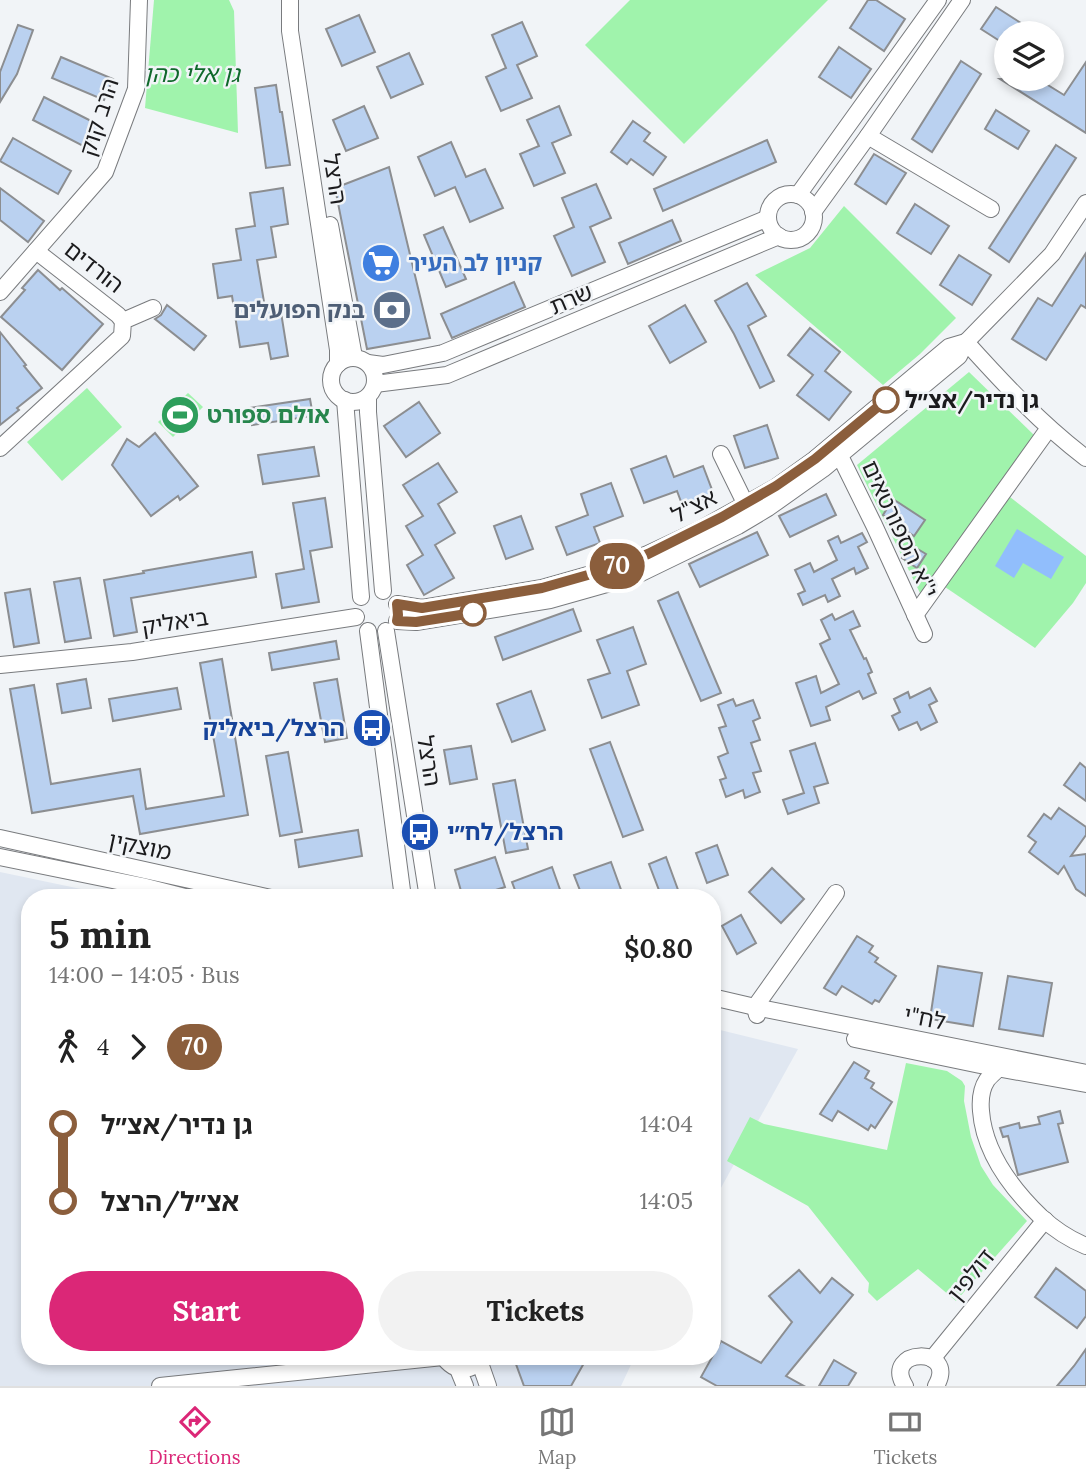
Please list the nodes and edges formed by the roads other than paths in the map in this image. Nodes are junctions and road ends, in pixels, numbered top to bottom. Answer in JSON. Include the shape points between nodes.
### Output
{"nodes":[{"id":1,"x":139,"y":0,"type":"edge"},
{"id":2,"x":292,"y":0,"type":"edge"},
{"id":3,"x":938,"y":0,"type":"edge"},
{"id":4,"x":962,"y":0,"type":"edge"},
{"id":5,"x":869,"y":136,"type":"junction"},
{"id":6,"x":798,"y":195,"type":"junction"},
{"id":7,"x":1086,"y":203,"type":"edge"},
{"id":8,"x":991,"y":209,"type":"dead end"},
{"id":9,"x":813,"y":212,"type":"junction"},
{"id":10,"x":768,"y":218,"type":"junction"},
{"id":11,"x":779,"y":236,"type":"junction"},
{"id":12,"x":36,"y":251,"type":"junction"},
{"id":13,"x":0,"y":292,"type":"edge"},
{"id":14,"x":153,"y":308,"type":"dead end"},
{"id":15,"x":123,"y":321,"type":"junction"},
{"id":16,"x":966,"y":342,"type":"junction"},
{"id":17,"x":361,"y":360,"type":"junction"},
{"id":18,"x":338,"y":364,"type":"junction"},
{"id":19,"x":372,"y":391,"type":"junction"},
{"id":20,"x":345,"y":400,"type":"junction"},
{"id":21,"x":1049,"y":428,"type":"junction"},
{"id":22,"x":0,"y":449,"type":"edge"},
{"id":23,"x":836,"y":450,"type":"junction"},
{"id":24,"x":722,"y":454,"type":"dead end"},
{"id":25,"x":1086,"y":458,"type":"edge"},
{"id":26,"x":746,"y":505,"type":"junction"},
{"id":27,"x":383,"y":591,"type":"junction"},
{"id":28,"x":361,"y":597,"type":"junction"},
{"id":29,"x":397,"y":604,"type":"junction"},
{"id":30,"x":915,"y":615,"type":"junction"},
{"id":31,"x":356,"y":617,"type":"junction"},
{"id":32,"x":391,"y":626,"type":"junction"},
{"id":33,"x":368,"y":631,"type":"junction"},
{"id":34,"x":924,"y":634,"type":"dead end"},
{"id":35,"x":0,"y":665,"type":"edge"},
{"id":36,"x":0,"y":838,"type":"edge"},
{"id":37,"x":0,"y":856,"type":"edge"},
{"id":38,"x":153,"y":889,"type":"edge"},
{"id":39,"x":230,"y":889,"type":"edge"},
{"id":40,"x":402,"y":889,"type":"edge"},
{"id":41,"x":427,"y":889,"type":"edge"},
{"id":42,"x":836,"y":892,"type":"dead end"},
{"id":43,"x":721,"y":1007,"type":"edge"},
{"id":44,"x":757,"y":1013,"type":"junction"},
{"id":45,"x":963,"y":1061,"type":"junction"},
{"id":46,"x":999,"y":1069,"type":"junction"},
{"id":47,"x":1086,"y":1073,"type":"edge"},
{"id":48,"x":1086,"y":1084,"type":"edge"},
{"id":49,"x":981,"y":1097,"type":"junction"},
{"id":50,"x":1045,"y":1220,"type":"junction"},
{"id":51,"x":1086,"y":1246,"type":"edge"},
{"id":52,"x":932,"y":1359,"type":"junction"},
{"id":53,"x":309,"y":1365,"type":"edge"},
{"id":54,"x":452,"y":1365,"type":"edge"},
{"id":55,"x":475,"y":1365,"type":"edge"},
{"id":56,"x":483,"y":1365,"type":"edge"},
{"id":57,"x":458,"y":1369,"type":"junction"},
{"id":58,"x":160,"y":1386,"type":"edge"},
{"id":59,"x":465,"y":1386,"type":"edge"},
{"id":60,"x":488,"y":1386,"type":"edge"},
{"id":61,"x":905,"y":1386,"type":"edge"},
{"id":62,"x":936,"y":1386,"type":"edge"}],
"edges":[{"from":1,"to":12,"type":"street","name":"הרב קוק","via":[[136,89],[105,172]]},
{"from":2,"to":17,"type":"street","name":"הרצל","via":[[322,178]]},
{"from":2,"to":18,"type":"street","name":"הרצל","via":[[290,31]]},
{"from":3,"to":6,"type":"street"},
{"from":4,"to":5,"type":"street"},
{"from":5,"to":8,"type":"street"},
{"from":5,"to":9,"type":"street"},
{"from":6,"to":9,"type":"street"},
{"from":6,"to":10,"type":"street","via":[[777,198]]},
{"from":7,"to":16,"type":"street","name":"אצ\"ל","via":[[1052,254]]},
{"from":9,"to":11,"type":"street","via":[[812,226],[801,237]]},
{"from":10,"to":11,"type":"street"},
{"from":10,"to":17,"type":"street","name":"שרת","via":[[443,354],[383,365]]},
{"from":11,"to":19,"type":"street","name":"שרת","via":[[447,375]]},
{"from":12,"to":13,"type":"street","name":"הרב קוק"},
{"from":12,"to":15,"type":"street","name":"הורדים"},
{"from":14,"to":15,"type":"street"},
{"from":15,"to":22,"type":"street","via":[[122,336]]},
{"from":16,"to":21,"type":"street"},
{"from":16,"to":23,"type":"street","name":"אצ\"ל","via":[[949,347]]},
{"from":17,"to":18,"type":"street"},
{"from":17,"to":19,"type":"street","via":[[373,369]]},
{"from":18,"to":20,"type":"street","via":[[331,374],[332,387]]},
{"from":19,"to":20,"type":"street","via":[[357,402]]},
{"from":19,"to":27,"type":"street","via":[[368,412]]},
{"from":20,"to":28,"type":"street"},
{"from":21,"to":25,"type":"street"},
{"from":21,"to":30,"type":"street"},
{"from":23,"to":26,"type":"street","name":"אצ\"ל"},
{"from":23,"to":30,"type":"street","name":"י''א הספורטאים"},
{"from":23,"to":32,"type":"street","name":"אצ\"ל","via":[[823,469],[768,508],[635,576],[550,600]]},
{"from":24,"to":26,"type":"street"},
{"from":26,"to":29,"type":"street","name":"אצ\"ל","via":[[648,554],[582,577],[422,608]]},
{"from":27,"to":28,"type":"street"},
{"from":27,"to":29,"type":"street"},
{"from":28,"to":31,"type":"street"},
{"from":29,"to":32,"type":"street","via":[[398,615]]},
{"from":30,"to":34,"type":"street","name":"י''א הספורטאים"},
{"from":31,"to":33,"type":"street"},
{"from":31,"to":35,"type":"street","name":"ביאליק","via":[[132,652]]},
{"from":32,"to":33,"type":"street","via":[[377,633]]},
{"from":32,"to":41,"type":"street","name":"הרצל"},
{"from":33,"to":40,"type":"street","name":"הרצל"},
{"from":36,"to":39,"type":"street","name":"מוצקין"},
{"from":37,"to":38,"type":"street","name":"מוצקין"},
{"from":42,"to":44,"type":"street"},
{"from":43,"to":44,"type":"street","name":"לח\"י"},
{"from":44,"to":45,"type":"street","name":"לח\"י"},
{"from":44,"to":47,"type":"street","name":"לח\"י"},
{"from":45,"to":46,"type":"street","name":"לח\"י"},
{"from":45,"to":49,"type":"street","via":[[975,1077]]},
{"from":46,"to":48,"type":"street","name":"לח\"י"},
{"from":46,"to":49,"type":"street","via":[[986,1081]]},
{"from":49,"to":50,"type":"street","via":[[982,1122],[994,1156],[1016,1190]]},
{"from":50,"to":51,"type":"street"},
{"from":50,"to":52,"type":"street","name":"דולפין"},
{"from":52,"to":61,"type":"street","via":[[919,1355],[905,1362],[901,1375]]},
{"from":52,"to":62,"type":"street","via":[[939,1368]]},
{"from":53,"to":58,"type":"street"},
{"from":54,"to":57,"type":"street"},
{"from":55,"to":57,"type":"street"},
{"from":56,"to":60,"type":"street"},
{"from":57,"to":59,"type":"street"}]}
